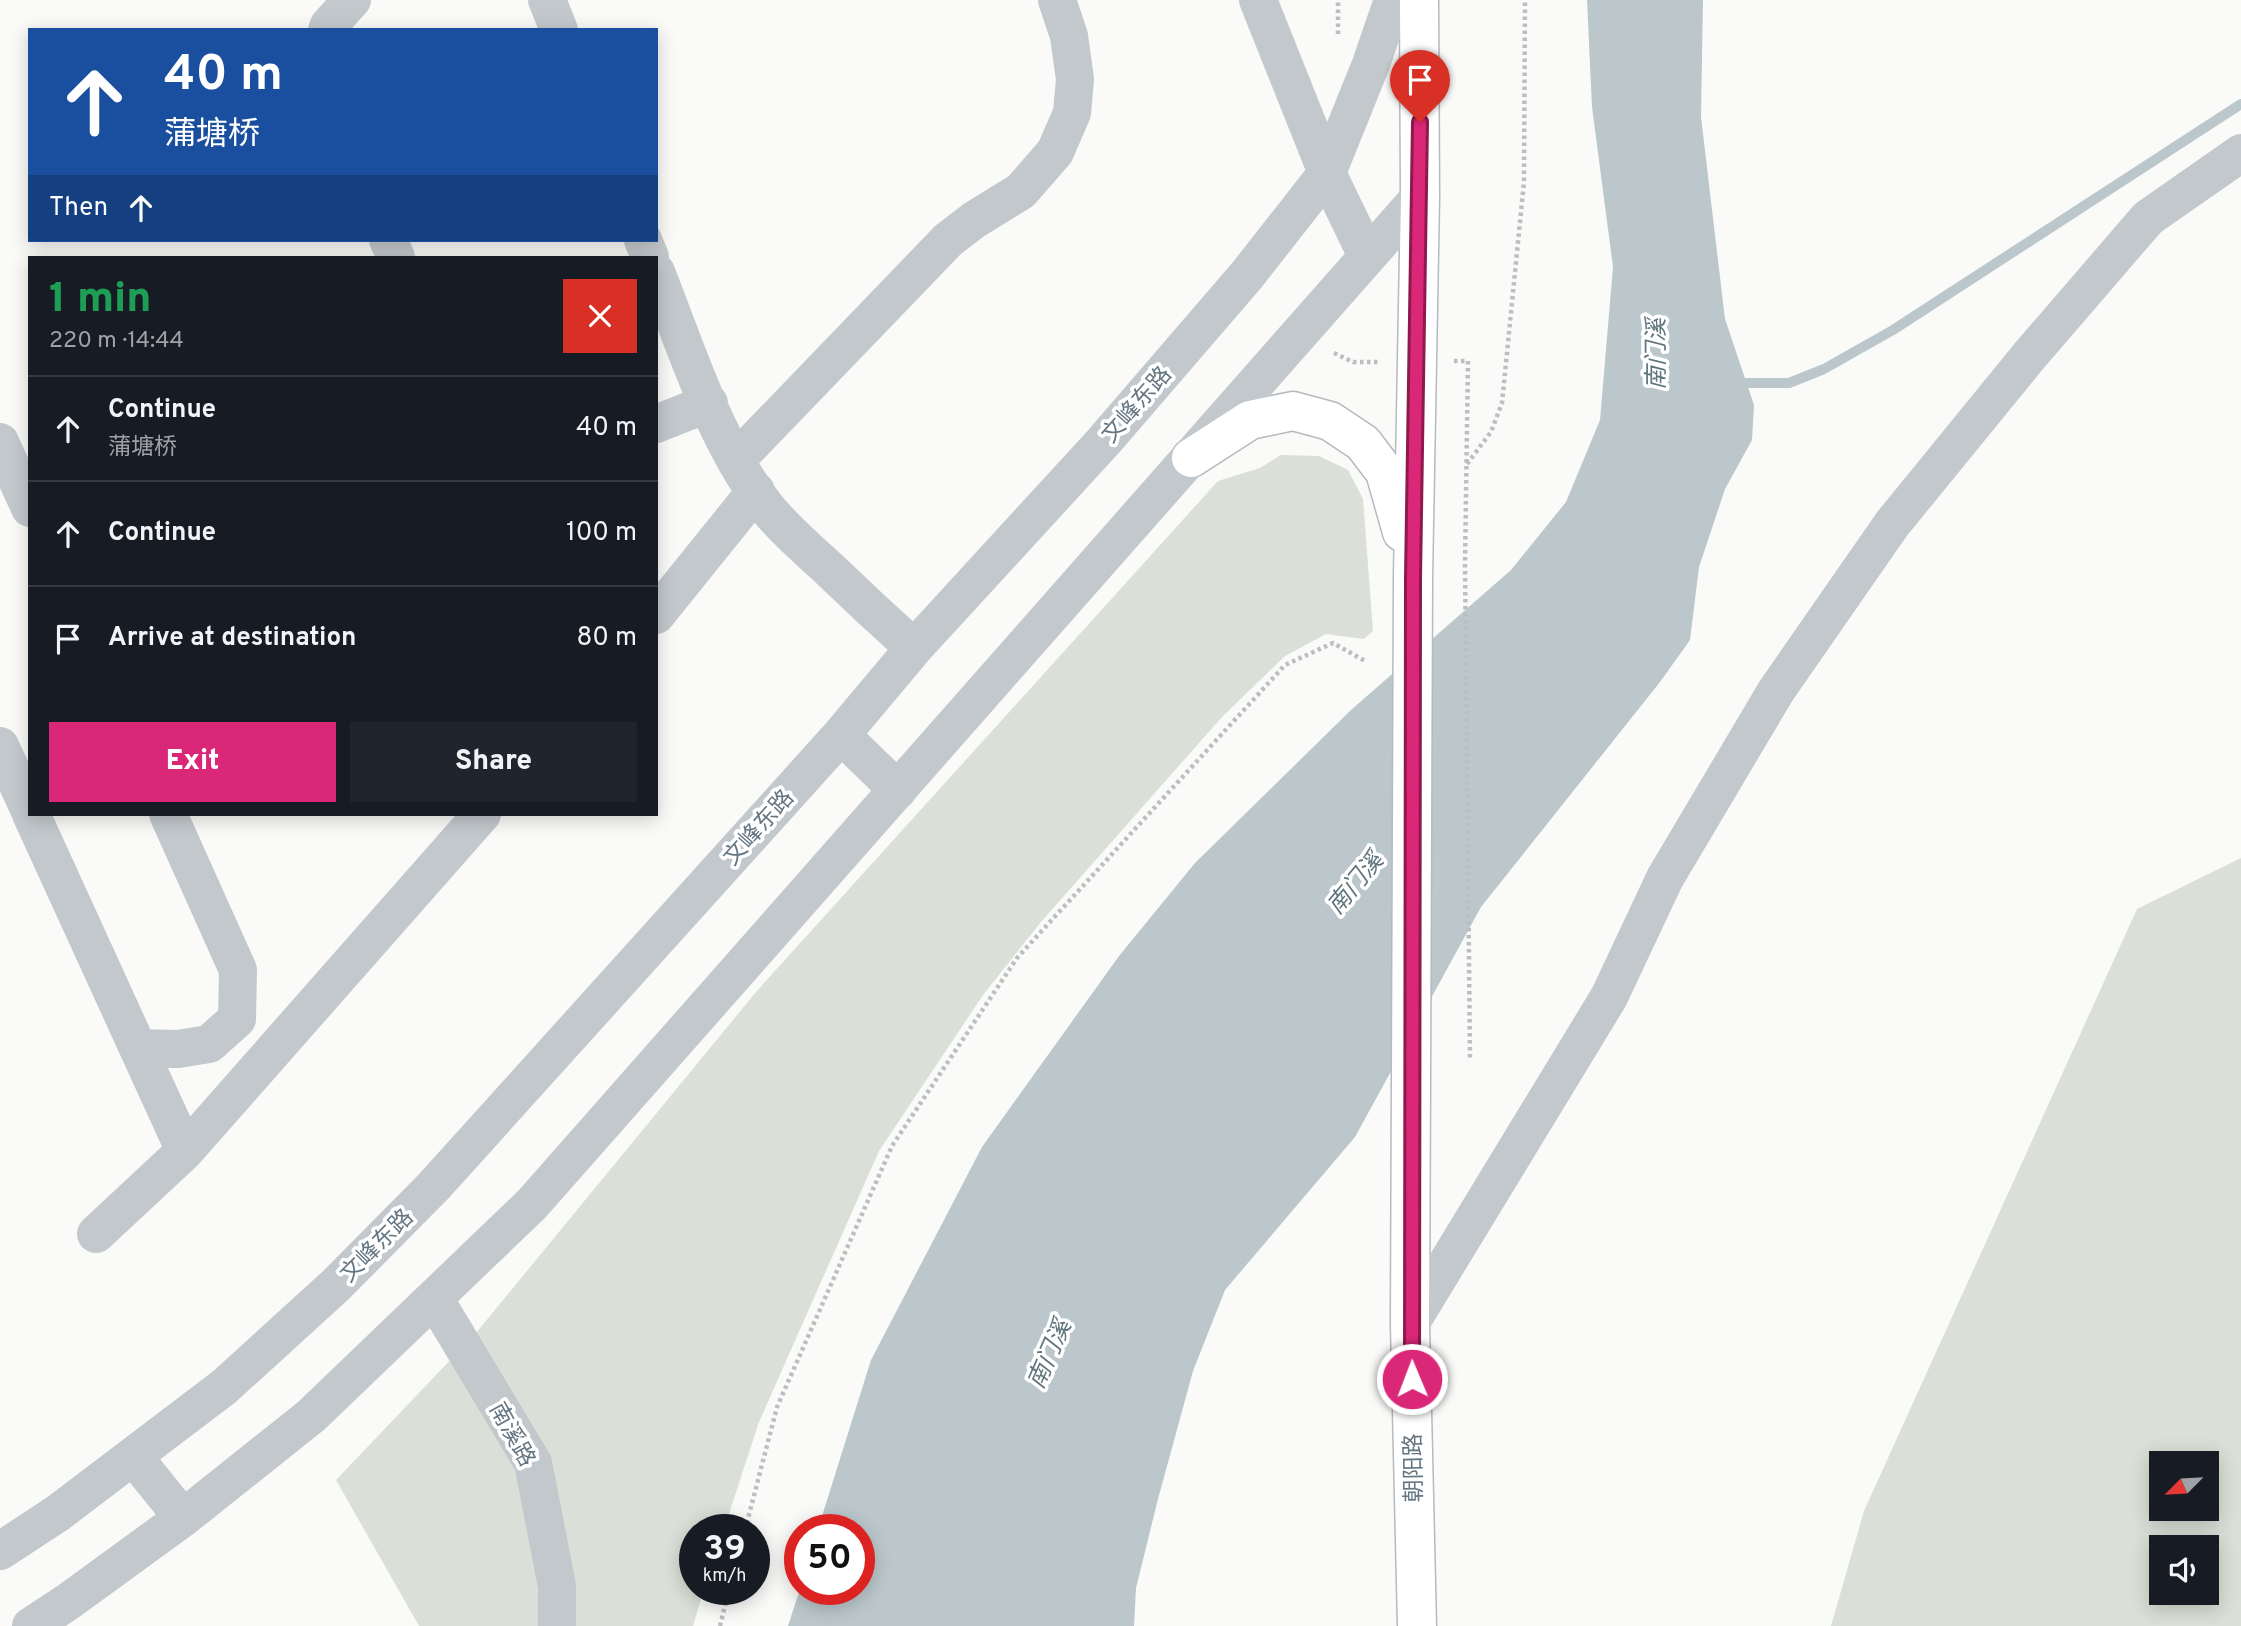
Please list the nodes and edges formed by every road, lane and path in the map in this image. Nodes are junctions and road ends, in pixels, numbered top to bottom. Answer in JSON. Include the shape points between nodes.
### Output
{"nodes":[{"id":1,"x":352,"y":0,"type":"edge"},
{"id":2,"x":547,"y":0,"type":"edge"},
{"id":3,"x":1057,"y":0,"type":"edge"},
{"id":4,"x":1258,"y":0,"type":"edge"},
{"id":5,"x":1393,"y":0,"type":"edge"},
{"id":6,"x":1419,"y":0,"type":"edge"},
{"id":7,"x":1525,"y":0,"type":"edge"},
{"id":8,"x":328,"y":28,"type":"edge"},
{"id":9,"x":558,"y":28,"type":"edge"},
{"id":10,"x":2241,"y":153,"type":"edge"},
{"id":11,"x":1327,"y":173,"type":"junction"},
{"id":12,"x":1420,"y":197,"type":"junction"},
{"id":13,"x":1367,"y":256,"type":"junction"},
{"id":14,"x":658,"y":277,"type":"edge"},
{"id":15,"x":709,"y":403,"type":"junction"},
{"id":16,"x":658,"y":423,"type":"edge"},
{"id":17,"x":0,"y":442,"type":"edge"},
{"id":18,"x":1191,"y":458,"type":"junction"},
{"id":19,"x":1467,"y":464,"type":"dead end"},
{"id":20,"x":746,"y":476,"type":"junction"},
{"id":21,"x":28,"y":504,"type":"edge"},
{"id":22,"x":1465,"y":564,"type":"dead end"},
{"id":23,"x":1413,"y":578,"type":"junction"},
{"id":24,"x":658,"y":612,"type":"edge"},
{"id":25,"x":914,"y":648,"type":"junction"},
{"id":26,"x":1367,"y":662,"type":"dead end"},
{"id":27,"x":841,"y":734,"type":"junction"},
{"id":28,"x":0,"y":746,"type":"edge"},
{"id":29,"x":898,"y":790,"type":"junction"},
{"id":30,"x":28,"y":809,"type":"edge"},
{"id":31,"x":31,"y":816,"type":"edge"},
{"id":32,"x":169,"y":816,"type":"edge"},
{"id":33,"x":480,"y":816,"type":"edge"},
{"id":34,"x":138,"y":1048,"type":"junction"},
{"id":35,"x":1470,"y":1059,"type":"dead end"},
{"id":36,"x":185,"y":1151,"type":"junction"},
{"id":37,"x":96,"y":1234,"type":"dead end"},
{"id":38,"x":434,"y":1298,"type":"junction"},
{"id":39,"x":1410,"y":1324,"type":"junction"},
{"id":40,"x":133,"y":1456,"type":"junction"},
{"id":41,"x":749,"y":1514,"type":"edge"},
{"id":42,"x":183,"y":1518,"type":"junction"},
{"id":43,"x":0,"y":1551,"type":"edge"},
{"id":44,"x":725,"y":1605,"type":"edge"},
{"id":45,"x":31,"y":1626,"type":"edge"},
{"id":46,"x":557,"y":1626,"type":"edge"},
{"id":47,"x":720,"y":1626,"type":"edge"},
{"id":48,"x":1417,"y":1626,"type":"edge"}],
"edges":[{"from":1,"to":8,"type":"street"},
{"from":2,"to":9,"type":"street"},
{"from":3,"to":20,"type":"street","via":[[1069,36],[1074,79],[1072,113],[1055,152],[1021,191],[948,240]]},
{"from":4,"to":11,"type":"street"},
{"from":5,"to":11,"type":"street","name":"文峰东路"},
{"from":6,"to":12,"type":"main road"},
{"from":7,"to":19,"type":"path","via":[[1524,182],[1502,403],[1491,432]]},
{"from":10,"to":39,"type":"street","via":[[2148,218],[1892,524],[1769,703],[1665,878],[1609,996]]},
{"from":11,"to":13,"type":"street"},
{"from":11,"to":25,"type":"street","name":"文峰东路","via":[[1247,275],[1104,441]]},
{"from":12,"to":13,"type":"street"},
{"from":12,"to":23,"type":"main road"},
{"from":13,"to":18,"type":"street"},
{"from":14,"to":15,"type":"street"},
{"from":15,"to":16,"type":"street"},
{"from":15,"to":20,"type":"street"},
{"from":17,"to":21,"type":"street"},
{"from":18,"to":23,"type":"main road","via":[[1250,420],[1293,411],[1330,421],[1363,443],[1385,472]]},
{"from":18,"to":29,"type":"street"},
{"from":20,"to":24,"type":"street"},
{"from":20,"to":25,"type":"street","via":[[794,537]]},
{"from":22,"to":35,"type":"path"},
{"from":23,"to":39,"type":"main road","name":"朝阳路"},
{"from":25,"to":27,"type":"street","name":"文峰东路"},
{"from":26,"to":41,"type":"path","via":[[1333,643],[1285,665],[1017,958],[892,1146],[777,1407]]},
{"from":27,"to":29,"type":"street"},
{"from":27,"to":40,"type":"street","name":"文峰东路","via":[[434,1186],[336,1285],[224,1387]]},
{"from":28,"to":30,"type":"street"},
{"from":29,"to":38,"type":"street","via":[[532,1204]]},
{"from":31,"to":34,"type":"street"},
{"from":32,"to":34,"type":"street","via":[[238,970],[237,1019],[209,1044]]},
{"from":33,"to":36,"type":"street"},
{"from":34,"to":36,"type":"street"},
{"from":36,"to":37,"type":"street"},
{"from":38,"to":42,"type":"street","via":[[311,1416]]},
{"from":38,"to":46,"type":"street","name":"南溪路","via":[[533,1463],[557,1586]]},
{"from":39,"to":48,"type":"main road","name":"朝阳路"},
{"from":40,"to":42,"type":"street"},
{"from":40,"to":43,"type":"street","name":"文峰东路"},
{"from":42,"to":45,"type":"street"},
{"from":44,"to":47,"type":"path"}]}
